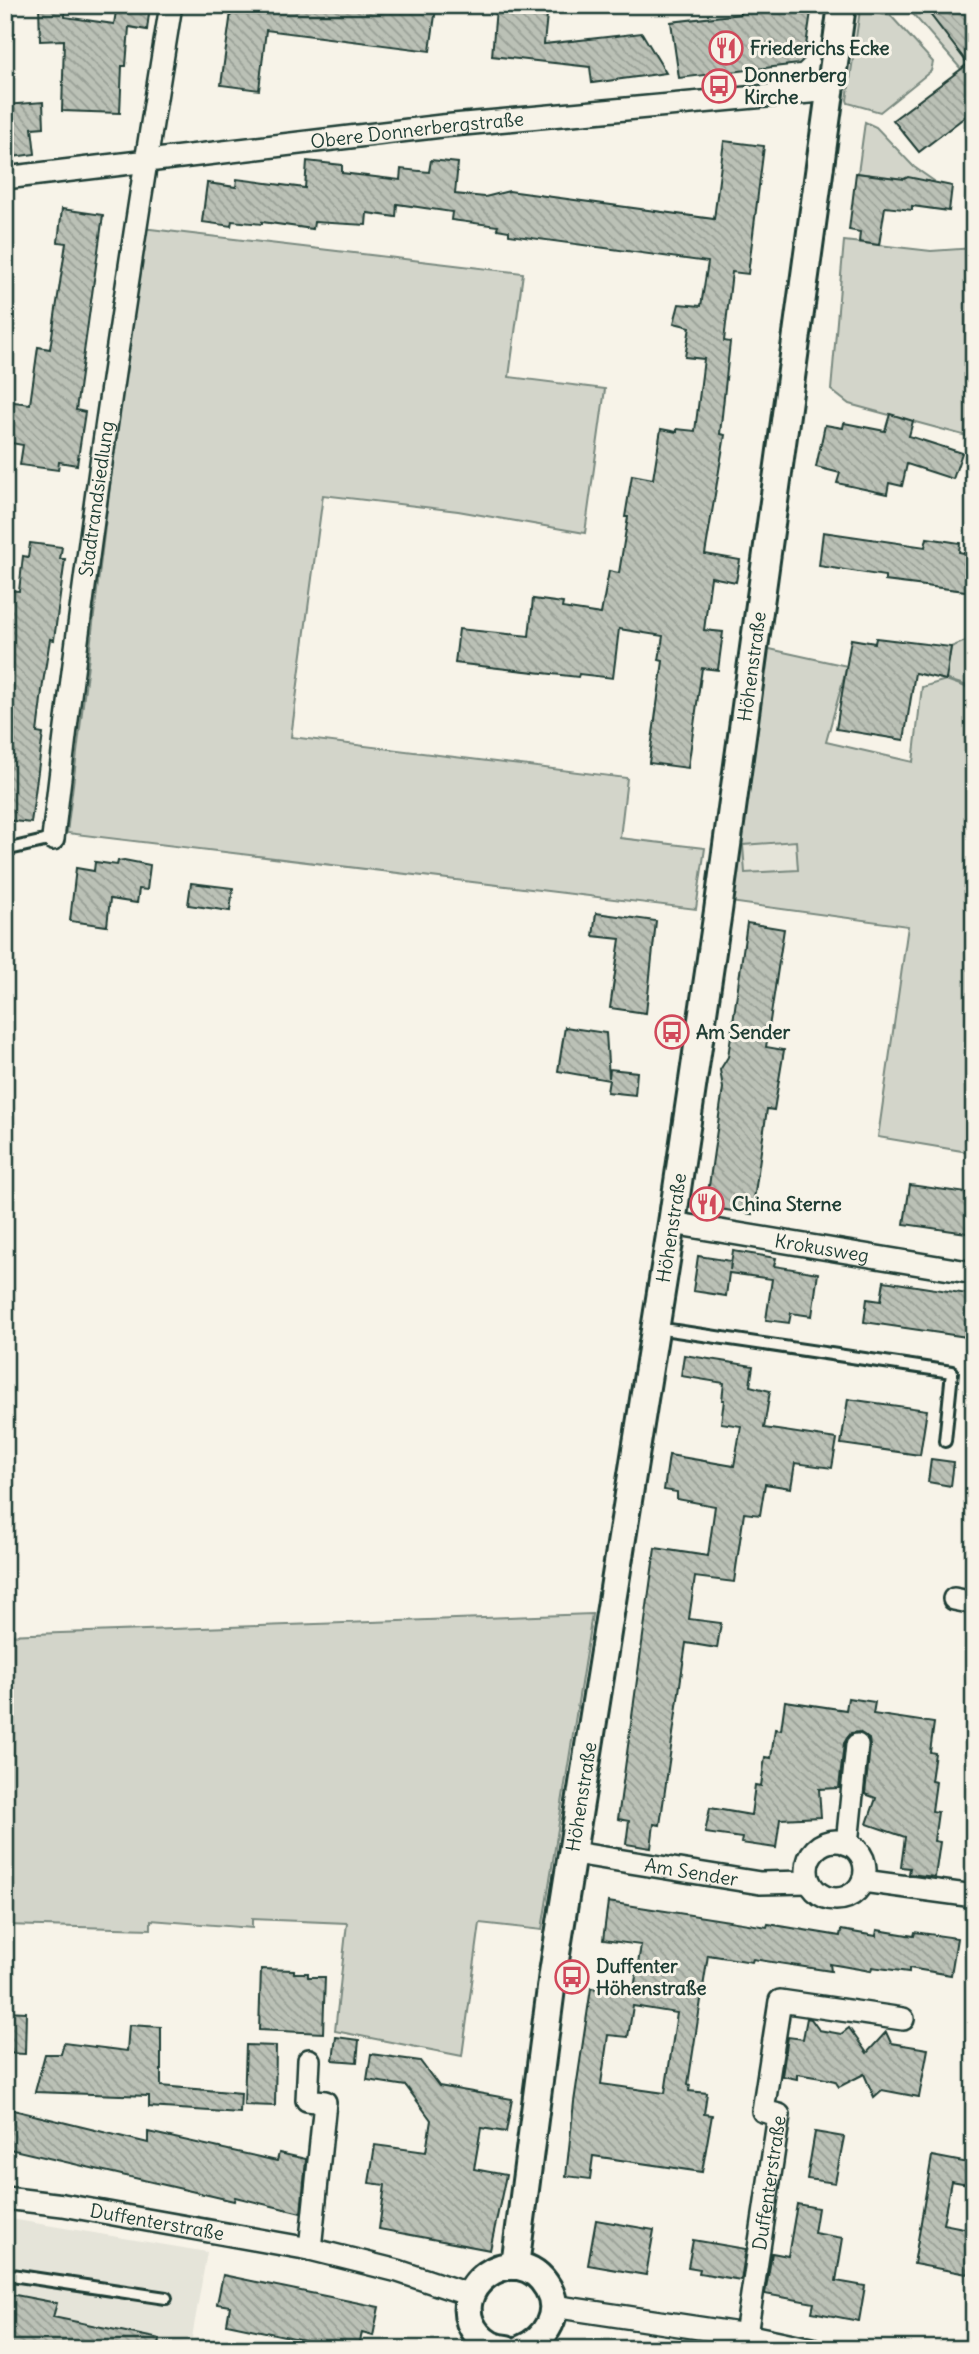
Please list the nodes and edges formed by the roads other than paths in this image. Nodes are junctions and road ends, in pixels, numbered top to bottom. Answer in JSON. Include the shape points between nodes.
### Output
{"nodes":[{"id":1,"x":171,"y":5,"type":"edge"},
{"id":2,"x":842,"y":5,"type":"edge"},
{"id":3,"x":831,"y":90,"type":"junction"},
{"id":4,"x":146,"y":160,"type":"junction"},
{"id":5,"x":5,"y":178,"type":"edge"},
{"id":6,"x":54,"y":839,"type":"joint"},
{"id":7,"x":5,"y":850,"type":"edge"},
{"id":8,"x":672,"y":1223,"type":"junction"},
{"id":9,"x":974,"y":1273,"type":"edge"},
{"id":10,"x":655,"y":1328,"type":"junction"},
{"id":11,"x":945,"y":1441,"type":"dead end"},
{"id":12,"x":857,"y":1745,"type":"dead end"},
{"id":13,"x":847,"y":1844,"type":"junction"},
{"id":14,"x":574,"y":1853,"type":"junction"},
{"id":15,"x":863,"y":1881,"type":"junction"},
{"id":16,"x":809,"y":1882,"type":"junction"},
{"id":17,"x":974,"y":1896,"type":"edge"},
{"id":18,"x":903,"y":2019,"type":"dead end"},
{"id":19,"x":309,"y":2060,"type":"dead end"},
{"id":20,"x":5,"y":2198,"type":"edge"},
{"id":21,"x":310,"y":2249,"type":"junction"},
{"id":22,"x":515,"y":2266,"type":"junction"},
{"id":23,"x":5,"y":2274,"type":"edge"},
{"id":24,"x":470,"y":2295,"type":"junction"},
{"id":25,"x":166,"y":2298,"type":"dead end"},
{"id":26,"x":553,"y":2306,"type":"junction"},
{"id":27,"x":746,"y":2335,"type":"junction"},
{"id":28,"x":499,"y":2348,"type":"edge"},
{"id":29,"x":522,"y":2349,"type":"edge"},
{"id":30,"x":812,"y":2349,"type":"edge"}],
"edges":[{"from":1,"to":4,"type":"street","name":"Stadtrandsiedlung"},
{"from":2,"to":3,"type":"street","name":"Höhenstraße"},
{"from":3,"to":4,"type":"street","name":"Obere Donnerbergstraße","via":[[442,126]]},
{"from":3,"to":8,"type":"street","name":"Höhenstraße"},
{"from":4,"to":5,"type":"street","name":"Obere Donnerbergstraße"},
{"from":4,"to":6,"type":"street","name":"Stadtrandsiedlung","via":[[68,701]]},
{"from":6,"to":7,"type":"lane"},
{"from":8,"to":9,"type":"street","name":"Krokusweg"},
{"from":8,"to":10,"type":"street","name":"Höhenstraße"},
{"from":10,"to":11,"type":"lane","via":[[952,1372]]},
{"from":10,"to":14,"type":"street","name":"Höhenstraße"},
{"from":12,"to":13,"type":"street"},
{"from":13,"to":15,"type":"street","via":[[863,1859]]},
{"from":13,"to":16,"type":"street","via":[[828,1843],[812,1854]]},
{"from":14,"to":16,"type":"street","name":"Am Sender","via":[[760,1883]]},
{"from":14,"to":22,"type":"street","name":"Höhenstraße","via":[[551,1986]]},
{"from":15,"to":16,"type":"street","via":[[841,1899],[822,1896]]},
{"from":15,"to":17,"type":"street"},
{"from":18,"to":27,"type":"street","name":"Duffenterstraße","via":[[780,2000],[762,2111],[779,2115]]},
{"from":19,"to":21,"type":"street","via":[[307,2100],[325,2102]]},
{"from":20,"to":21,"type":"street","name":"Duffenterstraße"},
{"from":21,"to":24,"type":"street","name":"Duffenterstraße"},
{"from":22,"to":24,"type":"street","via":[[496,2268],[480,2279]]},
{"from":22,"to":26,"type":"street","via":[[541,2278]]},
{"from":23,"to":25,"type":"lane"},
{"from":24,"to":28,"type":"street","via":[[468,2308],[475,2332]]},
{"from":26,"to":27,"type":"street"},
{"from":26,"to":29,"type":"street","via":[[544,2334]]},
{"from":27,"to":30,"type":"street"}]}
